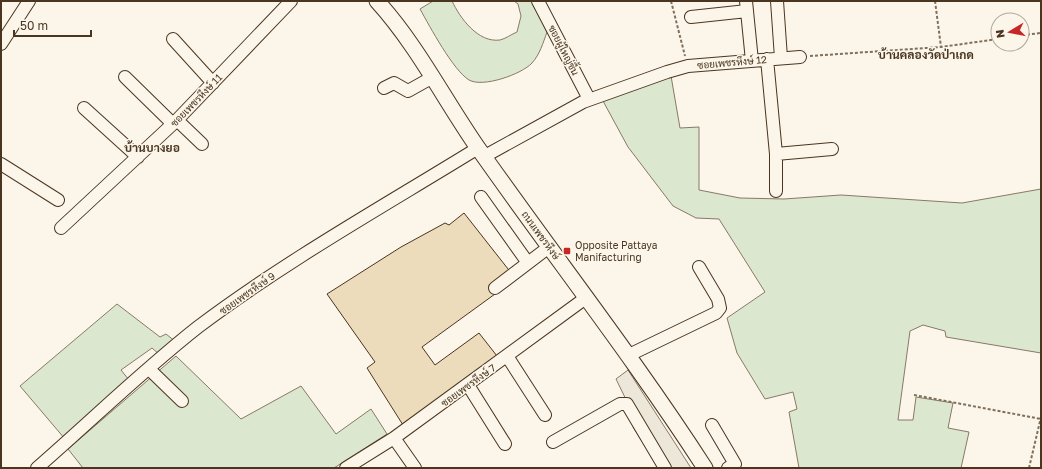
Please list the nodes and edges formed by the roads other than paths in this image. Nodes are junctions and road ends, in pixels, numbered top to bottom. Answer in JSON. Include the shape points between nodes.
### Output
{"nodes":[{"id":1,"x":29,"y":1,"type":"edge"},
{"id":2,"x":291,"y":1,"type":"edge"},
{"id":3,"x":378,"y":1,"type":"edge"},
{"id":4,"x":538,"y":1,"type":"edge"},
{"id":5,"x":777,"y":1,"type":"edge"},
{"id":6,"x":746,"y":6,"type":"edge"},
{"id":7,"x":691,"y":17,"type":"dead end"},
{"id":8,"x":173,"y":39,"type":"dead end"},
{"id":9,"x":1,"y":44,"type":"edge"},
{"id":10,"x":800,"y":57,"type":"road end"},
{"id":11,"x":782,"y":58,"type":"junction"},
{"id":12,"x":767,"y":59,"type":"junction"},
{"id":13,"x":752,"y":61,"type":"junction"},
{"id":14,"x":125,"y":77,"type":"dead end"},
{"id":15,"x":433,"y":77,"type":"junction"},
{"id":16,"x":213,"y":83,"type":"junction"},
{"id":17,"x":384,"y":88,"type":"dead end"},
{"id":18,"x":589,"y":99,"type":"junction"},
{"id":19,"x":84,"y":108,"type":"dead end"},
{"id":20,"x":175,"y":122,"type":"junction"},
{"id":21,"x":202,"y":144,"type":"dead end"},
{"id":22,"x":832,"y":148,"type":"dead end"},
{"id":23,"x":481,"y":152,"type":"junction"},
{"id":24,"x":776,"y":154,"type":"junction"},
{"id":25,"x":138,"y":156,"type":"junction"},
{"id":26,"x":1,"y":164,"type":"edge"},
{"id":27,"x":776,"y":191,"type":"dead end"},
{"id":28,"x":481,"y":197,"type":"dead end"},
{"id":29,"x":58,"y":200,"type":"dead end"},
{"id":30,"x":61,"y":228,"type":"dead end"},
{"id":31,"x":550,"y":247,"type":"junction"},
{"id":32,"x":528,"y":263,"type":"junction"},
{"id":33,"x":699,"y":267,"type":"dead end"},
{"id":34,"x":495,"y":288,"type":"dead end"},
{"id":35,"x":587,"y":297,"type":"junction"},
{"id":36,"x":629,"y":355,"type":"junction"},
{"id":37,"x":507,"y":356,"type":"junction"},
{"id":38,"x":149,"y":369,"type":"junction"},
{"id":39,"x":468,"y":385,"type":"junction"},
{"id":40,"x":182,"y":401,"type":"dead end"},
{"id":41,"x":545,"y":415,"type":"dead end"},
{"id":42,"x":712,"y":425,"type":"dead end"},
{"id":43,"x":394,"y":438,"type":"junction"},
{"id":44,"x":553,"y":442,"type":"dead end"},
{"id":45,"x":505,"y":444,"type":"dead end"},
{"id":46,"x":734,"y":467,"type":"edge"},
{"id":47,"x":37,"y":468,"type":"edge"},
{"id":48,"x":346,"y":468,"type":"edge"},
{"id":49,"x":416,"y":468,"type":"edge"},
{"id":50,"x":665,"y":468,"type":"edge"},
{"id":51,"x":705,"y":468,"type":"edge"}],
"edges":[{"from":1,"to":9,"type":"street"},
{"from":2,"to":16,"type":"street","name":"ซอยเพชรหึงษ์ 11"},
{"from":3,"to":15,"type":"main road","name":"ถนนเพชรหึงษ์"},
{"from":4,"to":18,"type":"street","name":"ซอยผู้ใหญ่ชื้น"},
{"from":5,"to":11,"type":"street"},
{"from":6,"to":7,"type":"street"},
{"from":6,"to":13,"type":"street"},
{"from":8,"to":16,"type":"street"},
{"from":10,"to":11,"type":"street","name":"ซอยเพชรหึงษ์ 12"},
{"from":11,"to":12,"type":"street","name":"ซอยเพชรหึงษ์ 12"},
{"from":12,"to":13,"type":"street","name":"ซอยเพชรหึงษ์ 12"},
{"from":12,"to":24,"type":"street"},
{"from":13,"to":18,"type":"street","name":"ซอยเพชรหึงษ์ 12","via":[[688,66]]},
{"from":14,"to":20,"type":"street"},
{"from":15,"to":17,"type":"street","via":[[408,90],[394,84]]},
{"from":15,"to":23,"type":"main road","name":"ถนนเพชรหึงษ์"},
{"from":16,"to":20,"type":"street","name":"ซอยเพชรหึงษ์ 11"},
{"from":18,"to":23,"type":"street","name":"ซอยเพชรหึงษ์ 12"},
{"from":19,"to":25,"type":"street"},
{"from":20,"to":21,"type":"street"},
{"from":20,"to":25,"type":"street","name":"ซอยเพชรหึงษ์ 11"},
{"from":22,"to":24,"type":"street"},
{"from":23,"to":31,"type":"main road","name":"ถนนเพชรหึงษ์"},
{"from":23,"to":38,"type":"street","name":"ซอยเพชรหึงษ์ 9","via":[[306,252],[198,327]]},
{"from":24,"to":27,"type":"street"},
{"from":25,"to":30,"type":"street","name":"ซอยเพชรหึงษ์ 11"},
{"from":26,"to":29,"type":"street"},
{"from":28,"to":32,"type":"street"},
{"from":31,"to":32,"type":"street"},
{"from":31,"to":35,"type":"main road","name":"ถนนเพชรหึงษ์"},
{"from":32,"to":34,"type":"street"},
{"from":33,"to":36,"type":"street","via":[[718,299],[720,308]]},
{"from":35,"to":36,"type":"main road","name":"ถนนเพชรหึงษ์"},
{"from":35,"to":37,"type":"street","name":"ซอยเพชรหึงษ์ 7"},
{"from":36,"to":51,"type":"main road","name":"ถนนเพชรหึงษ์"},
{"from":37,"to":39,"type":"street","name":"ซอยเพชรหึงษ์ 7"},
{"from":37,"to":41,"type":"street"},
{"from":38,"to":40,"type":"street"},
{"from":38,"to":47,"type":"street","name":"ซอยเพชรหึงษ์ 9"},
{"from":39,"to":43,"type":"street","name":"ซอยเพชรหึงษ์ 7"},
{"from":39,"to":45,"type":"street"},
{"from":42,"to":46,"type":"street"},
{"from":43,"to":48,"type":"street","name":"ซอยเพชรหึงษ์ 7"},
{"from":43,"to":49,"type":"street"},
{"from":44,"to":50,"type":"street","via":[[620,404],[627,404]]}]}
